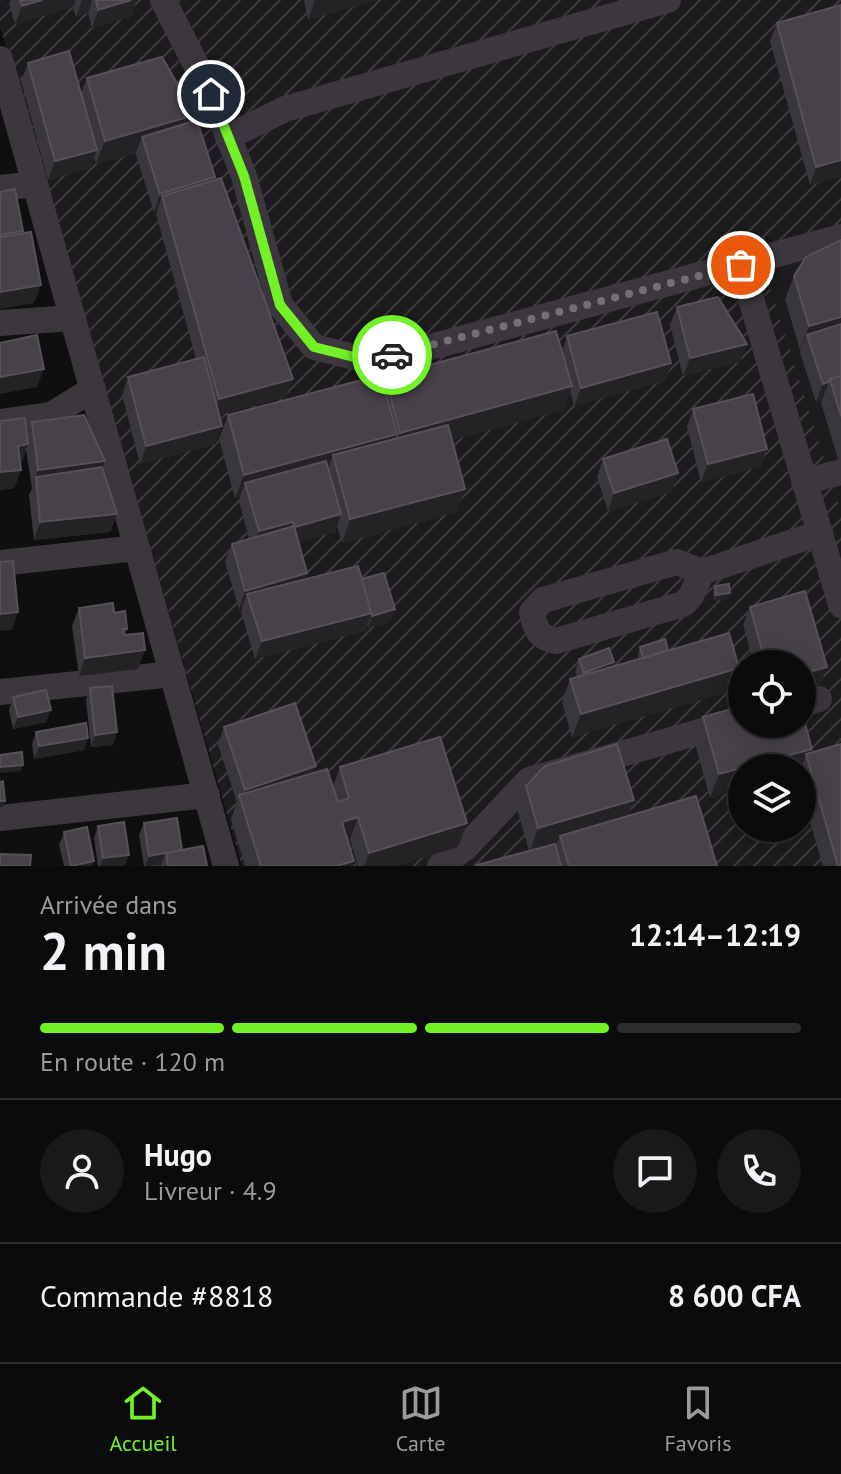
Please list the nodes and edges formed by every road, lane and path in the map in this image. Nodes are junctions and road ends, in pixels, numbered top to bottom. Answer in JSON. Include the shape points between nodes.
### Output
{"nodes":[{"id":1,"x":163,"y":0,"type":"edge"},
{"id":2,"x":668,"y":0,"type":"edge"},
{"id":3,"x":0,"y":59,"type":"edge"},
{"id":4,"x":228,"y":137,"type":"junction"},
{"id":5,"x":35,"y":184,"type":"junction"},
{"id":6,"x":0,"y":188,"type":"edge"},
{"id":7,"x":841,"y":237,"type":"edge"},
{"id":8,"x":741,"y":265,"type":"junction"},
{"id":9,"x":73,"y":318,"type":"junction"},
{"id":10,"x":0,"y":323,"type":"edge"},
{"id":11,"x":93,"y":389,"type":"junction"},
{"id":12,"x":0,"y":422,"type":"edge"},
{"id":13,"x":841,"y":472,"type":"edge"},
{"id":14,"x":804,"y":482,"type":"junction"},
{"id":15,"x":820,"y":533,"type":"junction"},
{"id":16,"x":137,"y":548,"type":"junction"},
{"id":17,"x":0,"y":563,"type":"edge"},
{"id":18,"x":702,"y":572,"type":"junction"},
{"id":19,"x":841,"y":605,"type":"edge"},
{"id":20,"x":173,"y":674,"type":"junction"},
{"id":21,"x":0,"y":692,"type":"edge"},
{"id":22,"x":728,"y":724,"type":"edge"},
{"id":23,"x":207,"y":795,"type":"junction"},
{"id":24,"x":0,"y":818,"type":"edge"},
{"id":25,"x":226,"y":866,"type":"edge"},
{"id":26,"x":440,"y":866,"type":"edge"}],
"edges":[{"from":1,"to":4,"type":"street"},
{"from":2,"to":4,"type":"street","via":[[285,109]]},
{"from":3,"to":5,"type":"street"},
{"from":4,"to":8,"type":"street","via":[[280,305],[314,347],[358,358],[404,354]]},
{"from":5,"to":6,"type":"street"},
{"from":5,"to":9,"type":"street"},
{"from":7,"to":8,"type":"street"},
{"from":8,"to":14,"type":"street"},
{"from":9,"to":10,"type":"street"},
{"from":9,"to":11,"type":"street"},
{"from":11,"to":12,"type":"street","via":[[51,415]]},
{"from":11,"to":16,"type":"street"},
{"from":13,"to":14,"type":"street"},
{"from":14,"to":15,"type":"street"},
{"from":15,"to":18,"type":"street"},
{"from":15,"to":19,"type":"street"},
{"from":16,"to":17,"type":"street"},
{"from":16,"to":20,"type":"street"},
{"from":18,"to":18,"type":"street","via":[[677,562],[543,600],[532,612],[536,628],[556,641],[683,604]]},
{"from":20,"to":21,"type":"street"},
{"from":20,"to":23,"type":"street"},
{"from":22,"to":26,"type":"street","via":[[529,780],[465,848]]},
{"from":23,"to":24,"type":"street"},
{"from":23,"to":25,"type":"street"}]}
